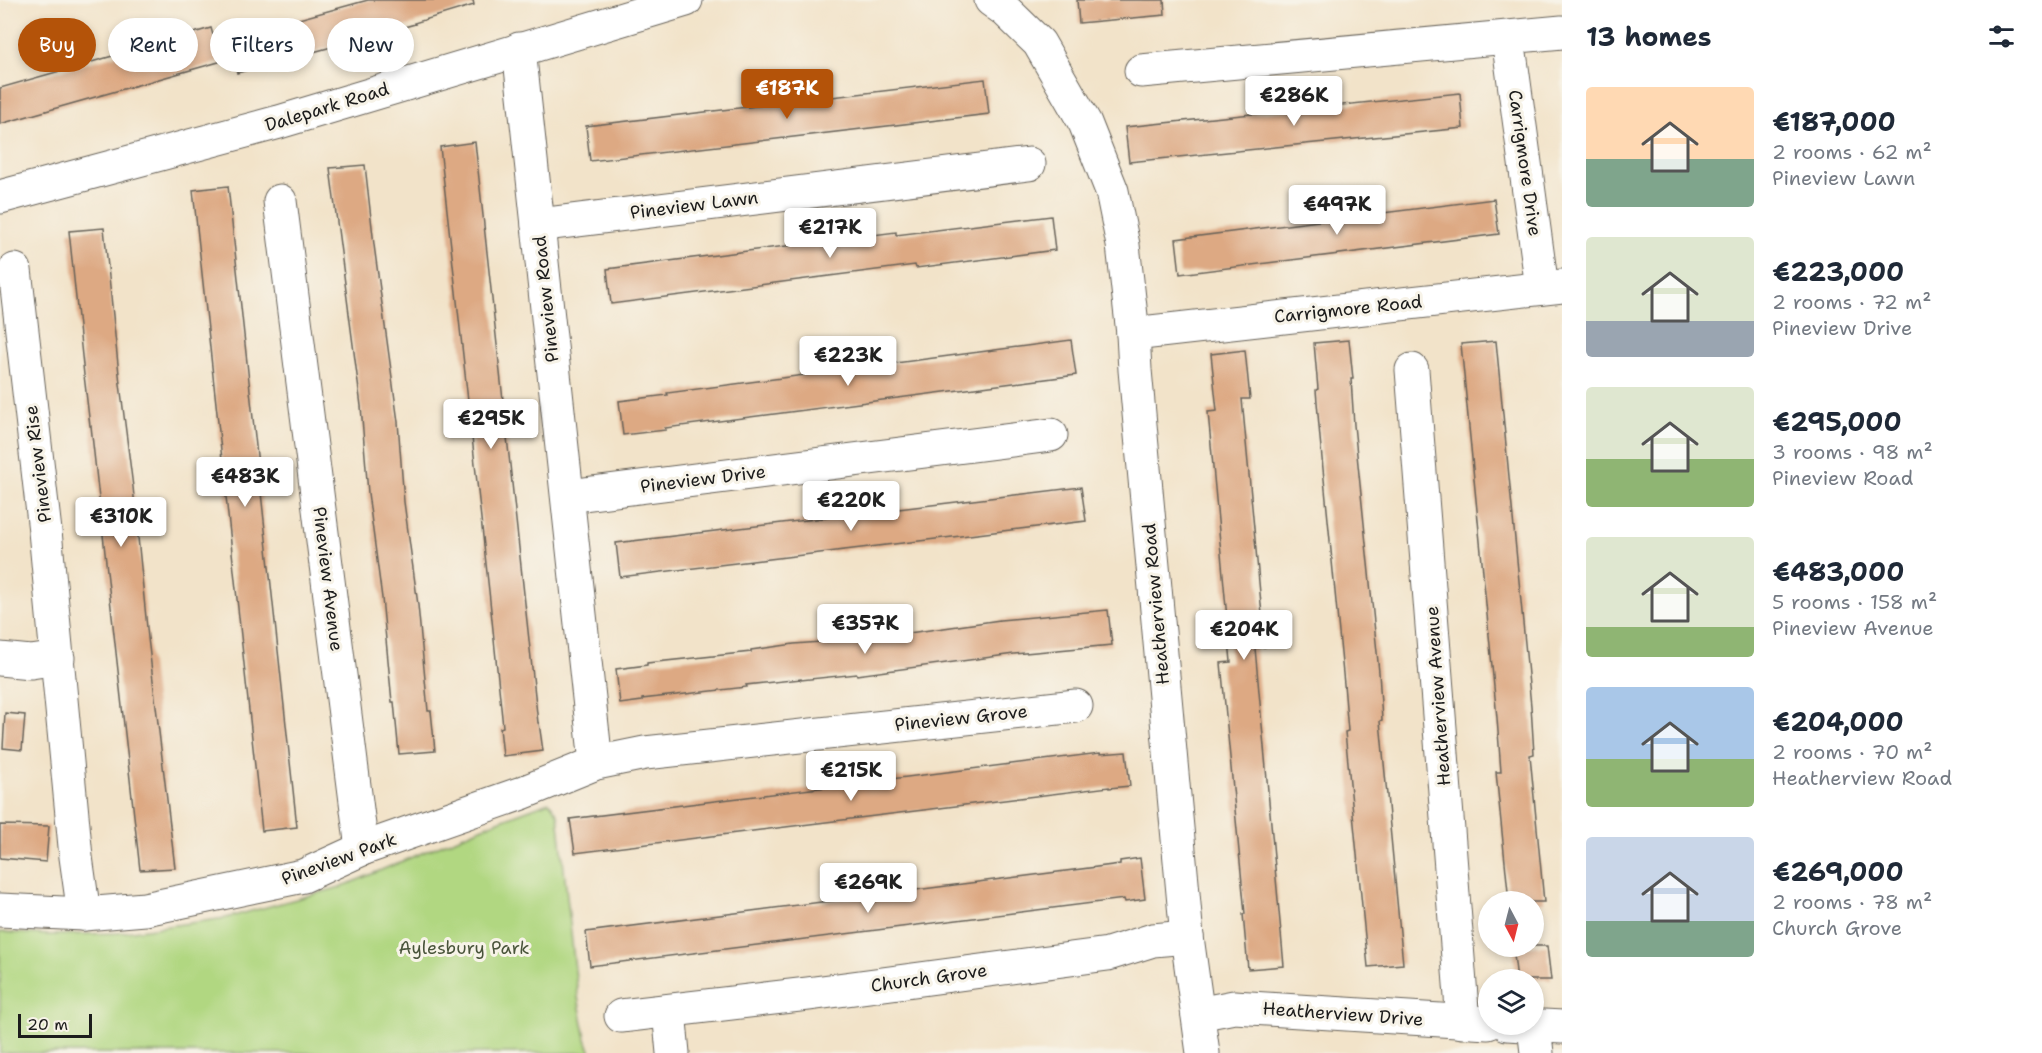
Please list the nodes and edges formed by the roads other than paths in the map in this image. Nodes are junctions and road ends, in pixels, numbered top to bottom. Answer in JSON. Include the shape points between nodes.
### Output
{"nodes":[{"id":1,"x":990,"y":0,"type":"edge"},
{"id":2,"x":670,"y":2,"type":"edge"},
{"id":3,"x":1562,"y":32,"type":"edge"},
{"id":4,"x":1508,"y":38,"type":"junction"},
{"id":5,"x":519,"y":49,"type":"junction"},
{"id":6,"x":1141,"y":70,"type":"dead end"},
{"id":7,"x":1029,"y":164,"type":"dead end"},
{"id":8,"x":0,"y":197,"type":"edge"},
{"id":9,"x":280,"y":201,"type":"dead end"},
{"id":10,"x":538,"y":225,"type":"junction"},
{"id":11,"x":15,"y":270,"type":"dead end"},
{"id":12,"x":1552,"y":287,"type":"edge"},
{"id":13,"x":1133,"y":334,"type":"junction"},
{"id":14,"x":1413,"y":370,"type":"dead end"},
{"id":15,"x":1051,"y":435,"type":"dead end"},
{"id":16,"x":568,"y":496,"type":"junction"},
{"id":17,"x":58,"y":658,"type":"junction"},
{"id":18,"x":0,"y":659,"type":"edge"},
{"id":19,"x":1076,"y":706,"type":"dead end"},
{"id":20,"x":596,"y":763,"type":"junction"},
{"id":21,"x":362,"y":849,"type":"junction"},
{"id":22,"x":0,"y":910,"type":"edge"},
{"id":23,"x":84,"y":914,"type":"junction"},
{"id":24,"x":1187,"y":938,"type":"junction"},
{"id":25,"x":669,"y":1011,"type":"junction"},
{"id":26,"x":1198,"y":1014,"type":"junction"},
{"id":27,"x":621,"y":1016,"type":"dead end"},
{"id":28,"x":1475,"y":1022,"type":"edge"},
{"id":29,"x":673,"y":1053,"type":"edge"},
{"id":30,"x":1203,"y":1053,"type":"edge"}],
"edges":[{"from":1,"to":13,"type":"street","name":"Heatherview Road","via":[[1039,43],[1085,123],[1112,191],[1123,245]]},
{"from":2,"to":5,"type":"street","name":"Dalepark Road"},
{"from":3,"to":4,"type":"street"},
{"from":4,"to":6,"type":"street"},
{"from":4,"to":12,"type":"street","name":"Carrigmore Drive"},
{"from":5,"to":8,"type":"street","name":"Dalepark Road","via":[[279,122]]},
{"from":5,"to":10,"type":"street","name":"Pineview Road"},
{"from":7,"to":10,"type":"street","name":"Pineview Lawn"},
{"from":9,"to":21,"type":"street","name":"Pineview Avenue"},
{"from":10,"to":16,"type":"street","name":"Pineview Road"},
{"from":11,"to":17,"type":"street","name":"Pineview Rise"},
{"from":12,"to":13,"type":"street","name":"Carrigmore Road"},
{"from":13,"to":24,"type":"street","name":"Heatherview Road"},
{"from":14,"to":28,"type":"street","name":"Heatherview Avenue"},
{"from":15,"to":16,"type":"street","name":"Pineview Drive"},
{"from":16,"to":20,"type":"street","name":"Pineview Road"},
{"from":17,"to":18,"type":"street","via":[[31,662]]},
{"from":17,"to":23,"type":"street","name":"Pineview Rise"},
{"from":19,"to":20,"type":"street","name":"Pineview Grove","via":[[645,753]]},
{"from":20,"to":21,"type":"street","name":"Pineview Park"},
{"from":21,"to":23,"type":"street","name":"Pineview Park","via":[[303,876],[145,909]]},
{"from":22,"to":23,"type":"street","name":"Pineview Park"},
{"from":24,"to":25,"type":"street","name":"Church Grove","via":[[1153,940],[1108,954]]},
{"from":24,"to":26,"type":"street","name":"Heatherview Road"},
{"from":25,"to":27,"type":"street","name":"Church Grove"},
{"from":25,"to":29,"type":"street"},
{"from":26,"to":28,"type":"street","name":"Heatherview Drive","via":[[1234,1007]]},
{"from":26,"to":30,"type":"street","name":"Heatherview Road"}]}
